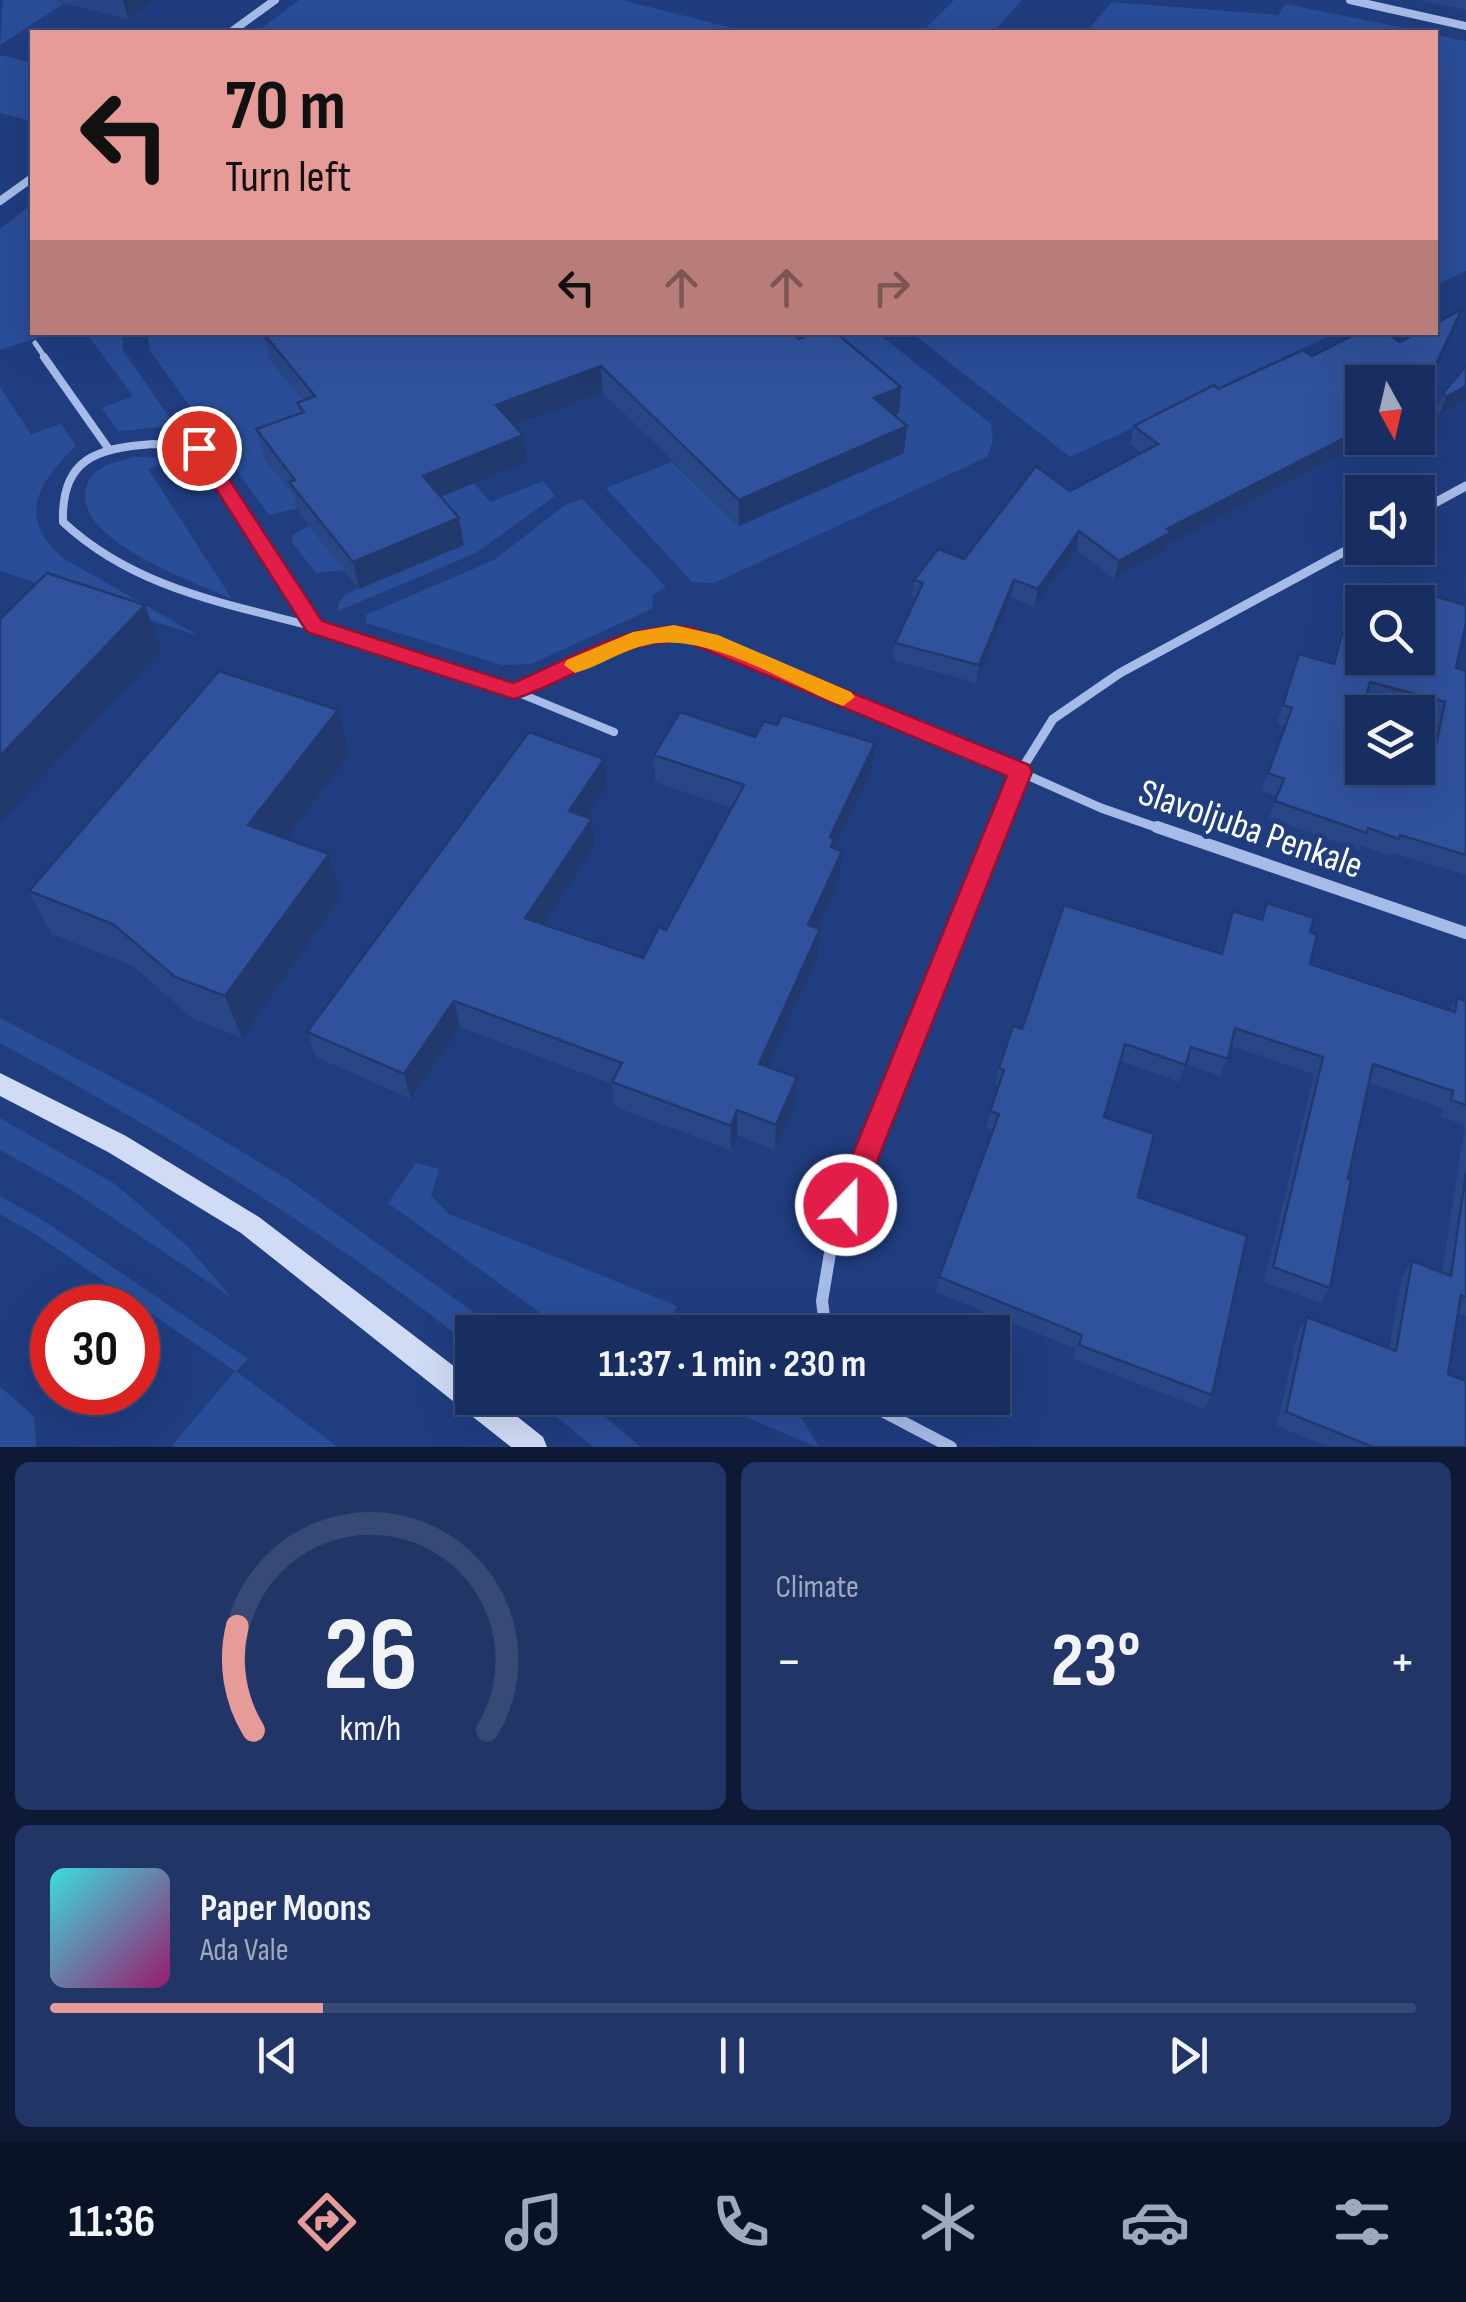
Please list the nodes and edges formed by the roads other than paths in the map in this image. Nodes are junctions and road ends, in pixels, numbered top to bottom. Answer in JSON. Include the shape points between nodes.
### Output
{"nodes":[{"id":1,"x":275,"y":0,"type":"edge"},
{"id":2,"x":1350,"y":0,"type":"edge"},
{"id":3,"x":1466,"y":26,"type":"edge"},
{"id":4,"x":234,"y":30,"type":"edge"},
{"id":5,"x":30,"y":180,"type":"edge"},
{"id":6,"x":0,"y":202,"type":"edge"},
{"id":7,"x":34,"y":343,"type":"dead end"},
{"id":8,"x":108,"y":448,"type":"junction"},
{"id":9,"x":1466,"y":486,"type":"edge"},
{"id":10,"x":1435,"y":503,"type":"edge"},
{"id":11,"x":1345,"y":551,"type":"edge"},
{"id":12,"x":315,"y":626,"type":"junction"},
{"id":13,"x":514,"y":691,"type":"junction"},
{"id":14,"x":614,"y":732,"type":"dead end"},
{"id":15,"x":1020,"y":772,"type":"junction"},
{"id":16,"x":1466,"y":933,"type":"edge"},
{"id":17,"x":0,"y":1084,"type":"edge"},
{"id":18,"x":824,"y":1315,"type":"edge"},
{"id":19,"x":455,"y":1383,"type":"edge"},
{"id":20,"x":495,"y":1415,"type":"edge"},
{"id":21,"x":888,"y":1415,"type":"edge"},
{"id":22,"x":533,"y":1447,"type":"edge"},
{"id":23,"x":951,"y":1447,"type":"edge"}],
"edges":[{"from":1,"to":4,"type":"street"},
{"from":2,"to":3,"type":"street"},
{"from":5,"to":6,"type":"street"},
{"from":7,"to":8,"type":"lane"},
{"from":8,"to":12,"type":"lane","via":[[161,442],[199,448]]},
{"from":8,"to":12,"type":"lane","via":[[67,480],[63,522],[81,542],[163,586]]},
{"from":9,"to":10,"type":"street"},
{"from":11,"to":15,"type":"street","via":[[1120,673],[1053,719]]},
{"from":12,"to":13,"type":"lane"},
{"from":13,"to":14,"type":"lane"},
{"from":13,"to":15,"type":"lane","via":[[641,638],[693,636]]},
{"from":15,"to":16,"type":"street","name":"Slavoljuba Penkale","via":[[1101,808]]},
{"from":15,"to":18,"type":"street","via":[[832,1240]]},
{"from":17,"to":19,"type":"main road","via":[[117,1144],[250,1225]]},
{"from":20,"to":22,"type":"main road"},
{"from":21,"to":23,"type":"street"}]}
